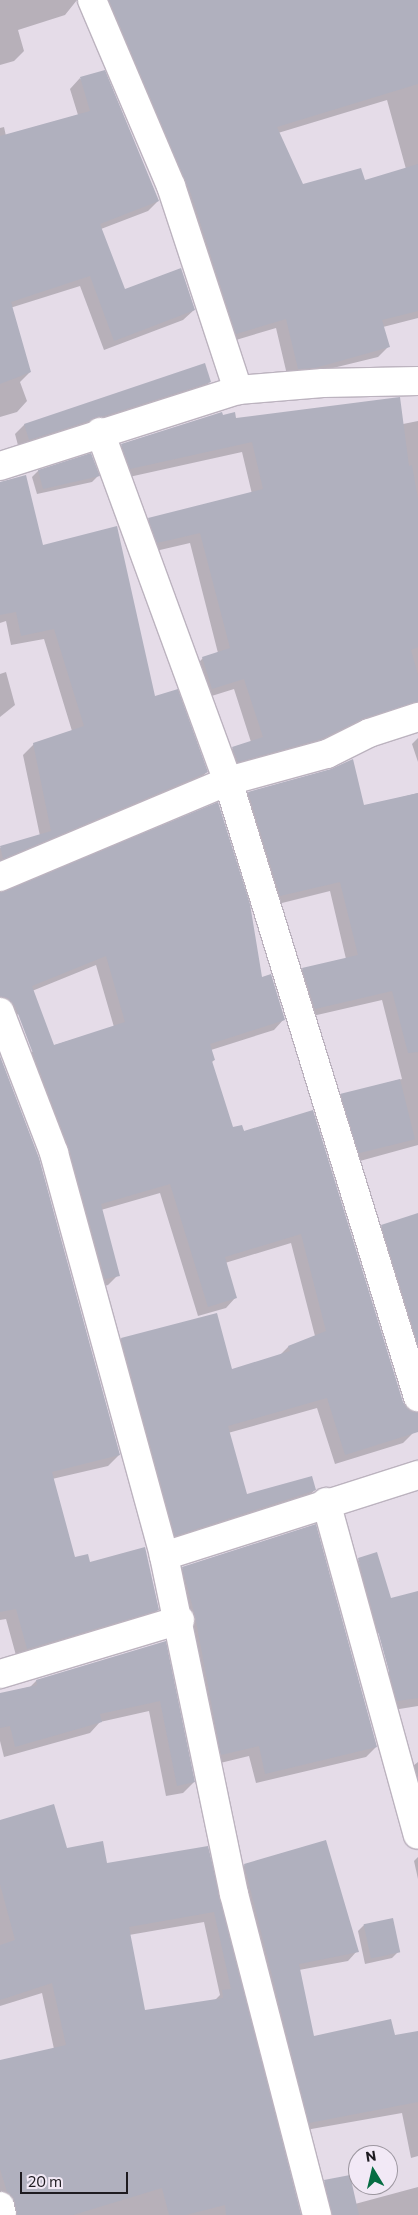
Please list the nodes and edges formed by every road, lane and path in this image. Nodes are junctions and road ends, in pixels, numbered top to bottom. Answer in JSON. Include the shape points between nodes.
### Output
{"nodes":[{"id":1,"x":92,"y":0,"type":"edge"},
{"id":2,"x":418,"y":381,"type":"edge"},
{"id":3,"x":238,"y":390,"type":"junction"},
{"id":4,"x":100,"y":432,"type":"junction"},
{"id":5,"x":0,"y":466,"type":"edge"},
{"id":6,"x":418,"y":717,"type":"edge"},
{"id":7,"x":228,"y":781,"type":"junction"},
{"id":8,"x":0,"y":877,"type":"edge"},
{"id":9,"x":0,"y":1012,"type":"edge"},
{"id":10,"x":418,"y":1396,"type":"edge"},
{"id":11,"x":418,"y":1475,"type":"edge"},
{"id":12,"x":326,"y":1502,"type":"junction"},
{"id":13,"x":164,"y":1556,"type":"junction"},
{"id":14,"x":180,"y":1620,"type":"junction"},
{"id":15,"x":0,"y":1674,"type":"edge"},
{"id":16,"x":418,"y":1835,"type":"edge"},
{"id":17,"x":0,"y":2206,"type":"edge"},
{"id":18,"x":2,"y":2215,"type":"edge"},
{"id":19,"x":317,"y":2215,"type":"edge"}],
"edges":[{"from":1,"to":3,"type":"street","via":[[171,186]]},
{"from":2,"to":3,"type":"street","via":[[323,383]]},
{"from":3,"to":4,"type":"street"},
{"from":4,"to":5,"type":"street"},
{"from":4,"to":7,"type":"street"},
{"from":6,"to":7,"type":"street","via":[[370,733],[327,754]]},
{"from":7,"to":8,"type":"street"},
{"from":7,"to":10,"type":"street"},
{"from":9,"to":13,"type":"street","via":[[54,1153]]},
{"from":11,"to":12,"type":"street"},
{"from":12,"to":13,"type":"street"},
{"from":12,"to":16,"type":"street"},
{"from":13,"to":14,"type":"street"},
{"from":14,"to":15,"type":"street"},
{"from":14,"to":19,"type":"street","via":[[234,1894]]},
{"from":17,"to":18,"type":"street"}]}
